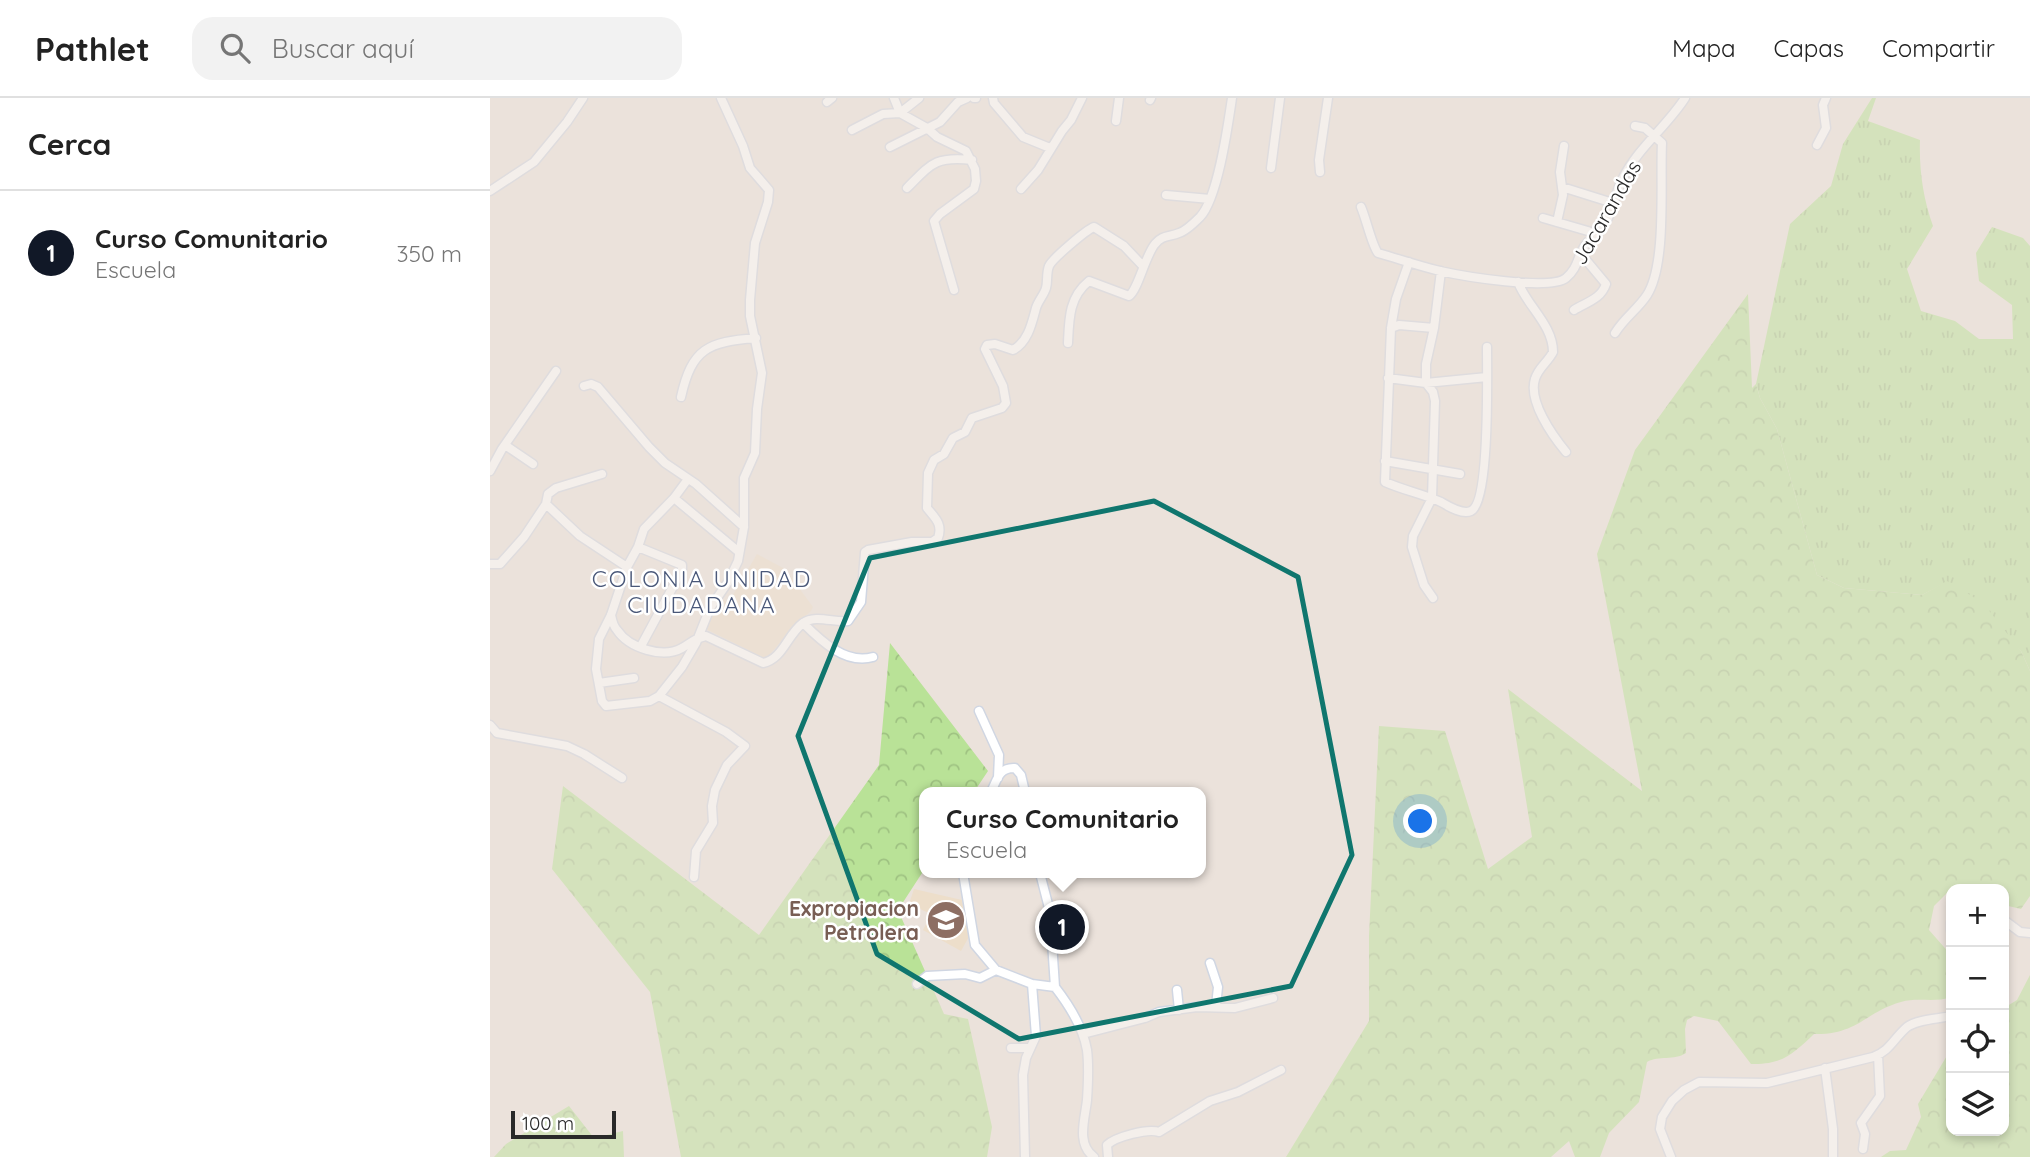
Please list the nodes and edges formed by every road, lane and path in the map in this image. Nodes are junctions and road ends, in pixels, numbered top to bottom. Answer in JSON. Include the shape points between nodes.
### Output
{"nodes":[{"id":1,"x":583,"y":98,"type":"edge"},
{"id":2,"x":894,"y":98,"type":"edge"},
{"id":3,"x":919,"y":98,"type":"edge"},
{"id":4,"x":967,"y":98,"type":"edge"},
{"id":5,"x":993,"y":98,"type":"edge"},
{"id":6,"x":1082,"y":98,"type":"edge"},
{"id":7,"x":1119,"y":98,"type":"edge"},
{"id":8,"x":1232,"y":98,"type":"edge"},
{"id":9,"x":1280,"y":98,"type":"edge"},
{"id":10,"x":1328,"y":98,"type":"edge"},
{"id":11,"x":1685,"y":98,"type":"edge"},
{"id":12,"x":1826,"y":98,"type":"edge"},
{"id":13,"x":723,"y":99,"type":"edge"},
{"id":14,"x":900,"y":113,"type":"junction"},
{"id":15,"x":1116,"y":121,"type":"dead end"},
{"id":16,"x":1635,"y":125,"type":"dead end"},
{"id":17,"x":927,"y":128,"type":"junction"},
{"id":18,"x":852,"y":130,"type":"dead end"},
{"id":19,"x":1656,"y":135,"type":"junction"},
{"id":20,"x":1817,"y":145,"type":"dead end"},
{"id":21,"x":1564,"y":146,"type":"dead end"},
{"id":22,"x":890,"y":147,"type":"dead end"},
{"id":23,"x":1051,"y":148,"type":"junction"},
{"id":24,"x":972,"y":160,"type":"junction"},
{"id":25,"x":1271,"y":168,"type":"dead end"},
{"id":26,"x":1320,"y":172,"type":"dead end"},
{"id":27,"x":1562,"y":187,"type":"junction"},
{"id":28,"x":907,"y":188,"type":"dead end"},
{"id":29,"x":1021,"y":189,"type":"dead end"},
{"id":30,"x":490,"y":191,"type":"edge"},
{"id":31,"x":1167,"y":195,"type":"dead end"},
{"id":32,"x":1210,"y":199,"type":"junction"},
{"id":33,"x":1613,"y":203,"type":"junction"},
{"id":34,"x":1362,"y":207,"type":"dead end"},
{"id":35,"x":1543,"y":218,"type":"dead end"},
{"id":36,"x":1557,"y":222,"type":"junction"},
{"id":37,"x":1598,"y":234,"type":"junction"},
{"id":38,"x":1581,"y":254,"type":"junction"},
{"id":39,"x":1409,"y":262,"type":"junction"},
{"id":40,"x":1142,"y":265,"type":"junction"},
{"id":41,"x":1441,"y":271,"type":"junction"},
{"id":42,"x":1518,"y":282,"type":"junction"},
{"id":43,"x":954,"y":290,"type":"dead end"},
{"id":44,"x":1574,"y":310,"type":"dead end"},
{"id":45,"x":1391,"y":328,"type":"junction"},
{"id":46,"x":1434,"y":328,"type":"junction"},
{"id":47,"x":1615,"y":333,"type":"dead end"},
{"id":48,"x":756,"y":338,"type":"junction"},
{"id":49,"x":1068,"y":343,"type":"dead end"},
{"id":50,"x":1487,"y":347,"type":"dead end"},
{"id":51,"x":556,"y":371,"type":"dead end"},
{"id":52,"x":1487,"y":377,"type":"junction"},
{"id":53,"x":1388,"y":378,"type":"junction"},
{"id":54,"x":1426,"y":383,"type":"junction"},
{"id":55,"x":584,"y":386,"type":"dead end"},
{"id":56,"x":681,"y":397,"type":"dead end"},
{"id":57,"x":504,"y":447,"type":"junction"},
{"id":58,"x":490,"y":448,"type":"edge"},
{"id":59,"x":1566,"y":452,"type":"dead end"},
{"id":60,"x":1385,"y":461,"type":"junction"},
{"id":61,"x":533,"y":464,"type":"dead end"},
{"id":62,"x":1432,"y":470,"type":"junction"},
{"id":63,"x":490,"y":471,"type":"edge"},
{"id":64,"x":602,"y":474,"type":"dead end"},
{"id":65,"x":1460,"y":474,"type":"dead end"},
{"id":66,"x":688,"y":479,"type":"junction"},
{"id":67,"x":674,"y":498,"type":"junction"},
{"id":68,"x":1432,"y":498,"type":"junction"},
{"id":69,"x":546,"y":504,"type":"junction"},
{"id":70,"x":744,"y":527,"type":"junction"},
{"id":71,"x":638,"y":547,"type":"junction"},
{"id":72,"x":739,"y":552,"type":"junction"},
{"id":73,"x":490,"y":564,"type":"edge"},
{"id":74,"x":627,"y":567,"type":"junction"},
{"id":75,"x":1433,"y":598,"type":"dead end"},
{"id":76,"x":611,"y":615,"type":"junction"},
{"id":77,"x":803,"y":623,"type":"junction"},
{"id":78,"x":698,"y":637,"type":"junction"},
{"id":79,"x":641,"y":646,"type":"junction"},
{"id":80,"x":873,"y":657,"type":"dead end"},
{"id":81,"x":634,"y":678,"type":"dead end"},
{"id":82,"x":599,"y":683,"type":"junction"},
{"id":83,"x":659,"y":696,"type":"junction"},
{"id":84,"x":979,"y":712,"type":"dead end"},
{"id":85,"x":490,"y":725,"type":"edge"},
{"id":86,"x":622,"y":778,"type":"dead end"},
{"id":87,"x":998,"y":778,"type":"junction"},
{"id":88,"x":994,"y":787,"type":"edge"},
{"id":89,"x":1024,"y":787,"type":"edge"},
{"id":90,"x":694,"y":877,"type":"dead end"},
{"id":91,"x":964,"y":878,"type":"edge"},
{"id":92,"x":1041,"y":878,"type":"edge"},
{"id":93,"x":2009,"y":924,"type":"edge"},
{"id":94,"x":2030,"y":933,"type":"edge"},
{"id":95,"x":1210,"y":963,"type":"dead end"},
{"id":96,"x":996,"y":970,"type":"junction"},
{"id":97,"x":917,"y":984,"type":"dead end"},
{"id":98,"x":1032,"y":984,"type":"junction"},
{"id":99,"x":1055,"y":986,"type":"junction"},
{"id":100,"x":1177,"y":990,"type":"dead end"},
{"id":101,"x":1273,"y":998,"type":"dead end"},
{"id":102,"x":1216,"y":1006,"type":"junction"},
{"id":103,"x":1179,"y":1010,"type":"junction"},
{"id":104,"x":1946,"y":1017,"type":"edge"},
{"id":105,"x":1083,"y":1034,"type":"junction"},
{"id":106,"x":1011,"y":1048,"type":"dead end"},
{"id":107,"x":1030,"y":1048,"type":"junction"},
{"id":108,"x":1878,"y":1055,"type":"junction"},
{"id":109,"x":1825,"y":1068,"type":"junction"},
{"id":110,"x":1281,"y":1070,"type":"dead end"},
{"id":111,"x":1863,"y":1149,"type":"dead end"},
{"id":112,"x":1025,"y":1157,"type":"edge"},
{"id":113,"x":1094,"y":1157,"type":"edge"},
{"id":114,"x":1108,"y":1157,"type":"edge"},
{"id":115,"x":1671,"y":1157,"type":"edge"},
{"id":116,"x":1833,"y":1157,"type":"edge"}],
"edges":[{"from":1,"to":30,"type":"street","via":[[534,162]]},
{"from":2,"to":14,"type":"street"},
{"from":3,"to":14,"type":"street"},
{"from":4,"to":17,"type":"street"},
{"from":5,"to":23,"type":"street","via":[[1023,137]]},
{"from":6,"to":23,"type":"street"},
{"from":7,"to":15,"type":"street"},
{"from":8,"to":32,"type":"street"},
{"from":9,"to":25,"type":"street"},
{"from":10,"to":26,"type":"street"},
{"from":11,"to":19,"type":"street","name":"Jacarandas"},
{"from":12,"to":20,"type":"street","via":[[1826,128]]},
{"from":13,"to":48,"type":"street","via":[[750,168],[769,190],[755,243],[750,316]]},
{"from":14,"to":17,"type":"street"},
{"from":14,"to":18,"type":"street","via":[[883,114]]},
{"from":16,"to":19,"type":"street"},
{"from":17,"to":22,"type":"street"},
{"from":17,"to":24,"type":"street","via":[[966,151]]},
{"from":19,"to":33,"type":"street","name":"Jacarandas","via":[[1634,160]]},
{"from":19,"to":47,"type":"street","via":[[1662,143],[1662,200],[1654,279],[1646,297]]},
{"from":21,"to":27,"type":"street"},
{"from":23,"to":29,"type":"street"},
{"from":24,"to":28,"type":"street","via":[[933,162]]},
{"from":24,"to":43,"type":"street","via":[[974,188],[934,221]]},
{"from":27,"to":33,"type":"street"},
{"from":27,"to":36,"type":"street"},
{"from":31,"to":32,"type":"street"},
{"from":32,"to":40,"type":"street","via":[[1198,220],[1180,233],[1162,237]]},
{"from":33,"to":37,"type":"street","name":"Jacarandas"},
{"from":34,"to":39,"type":"street","via":[[1375,251]]},
{"from":35,"to":36,"type":"street"},
{"from":36,"to":37,"type":"street"},
{"from":37,"to":38,"type":"street","name":"Jacarandas"},
{"from":38,"to":42,"type":"street","name":"Jacarandas","via":[[1579,263],[1558,283]]},
{"from":38,"to":44,"type":"street","via":[[1606,284],[1595,299]]},
{"from":39,"to":41,"type":"street"},
{"from":39,"to":45,"type":"street"},
{"from":40,"to":49,"type":"street","via":[[1129,296],[1089,281],[1082,287],[1071,311]]},
{"from":40,"to":77,"type":"street","via":[[1125,246],[1094,228],[1083,232],[1052,261],[1027,336],[1013,350],[995,344],[985,348],[1006,403],[972,418],[928,473],[927,508],[936,517],[939,538],[868,550],[863,557],[862,602],[851,618]]},
{"from":41,"to":42,"type":"street"},
{"from":41,"to":46,"type":"street"},
{"from":42,"to":59,"type":"street","via":[[1550,332],[1553,352],[1535,377],[1534,402]]},
{"from":45,"to":46,"type":"street"},
{"from":45,"to":53,"type":"street"},
{"from":46,"to":54,"type":"street"},
{"from":48,"to":56,"type":"street","via":[[726,341],[698,355]]},
{"from":48,"to":70,"type":"street","via":[[762,373],[755,453],[744,478]]},
{"from":50,"to":52,"type":"street"},
{"from":51,"to":57,"type":"street"},
{"from":52,"to":54,"type":"street"},
{"from":52,"to":68,"type":"street","via":[[1484,469],[1476,506],[1462,512]]},
{"from":53,"to":54,"type":"street"},
{"from":53,"to":60,"type":"street"},
{"from":54,"to":62,"type":"street","via":[[1435,401]]},
{"from":55,"to":66,"type":"street","via":[[598,387],[649,447]]},
{"from":57,"to":58,"type":"street"},
{"from":57,"to":61,"type":"street"},
{"from":57,"to":63,"type":"street"},
{"from":60,"to":62,"type":"street"},
{"from":60,"to":68,"type":"street","via":[[1385,482]]},
{"from":62,"to":65,"type":"street"},
{"from":62,"to":68,"type":"street"},
{"from":64,"to":69,"type":"street","via":[[556,488],[548,494]]},
{"from":66,"to":67,"type":"street"},
{"from":66,"to":70,"type":"street"},
{"from":67,"to":71,"type":"street","via":[[644,529]]},
{"from":67,"to":72,"type":"street"},
{"from":68,"to":75,"type":"street","via":[[1412,547]]},
{"from":69,"to":73,"type":"street","via":[[500,565]]},
{"from":69,"to":74,"type":"street","via":[[580,536]]},
{"from":70,"to":72,"type":"street"},
{"from":71,"to":74,"type":"street"},
{"from":71,"to":79,"type":"street","via":[[682,565]]},
{"from":72,"to":78,"type":"street","via":[[729,582],[710,608]]},
{"from":74,"to":76,"type":"street"},
{"from":76,"to":79,"type":"street","via":[[616,630]]},
{"from":76,"to":82,"type":"street","via":[[594,654]]},
{"from":77,"to":78,"type":"street","via":[[772,661],[763,663],[706,636]]},
{"from":77,"to":80,"type":"street","via":[[848,657]]},
{"from":78,"to":79,"type":"street","via":[[668,652]]},
{"from":78,"to":83,"type":"street"},
{"from":81,"to":82,"type":"street"},
{"from":82,"to":83,"type":"street","via":[[606,706]]},
{"from":83,"to":90,"type":"street","via":[[745,746],[731,758],[715,790],[713,823],[696,850]]},
{"from":84,"to":87,"type":"street","via":[[999,755]]},
{"from":85,"to":86,"type":"street","via":[[497,733],[567,746]]},
{"from":87,"to":88,"type":"street"},
{"from":87,"to":89,"type":"street","via":[[1001,771],[1015,768]]},
{"from":91,"to":96,"type":"street","via":[[975,946]]},
{"from":92,"to":99,"type":"street"},
{"from":93,"to":94,"type":"street"},
{"from":95,"to":102,"type":"street","via":[[1219,987]]},
{"from":96,"to":97,"type":"street","via":[[980,978],[927,976]]},
{"from":96,"to":98,"type":"street"},
{"from":98,"to":99,"type":"street"},
{"from":98,"to":107,"type":"street","via":[[1036,1036]]},
{"from":99,"to":105,"type":"street"},
{"from":100,"to":103,"type":"street"},
{"from":101,"to":102,"type":"street","via":[[1235,1008]]},
{"from":102,"to":103,"type":"street"},
{"from":103,"to":105,"type":"street"},
{"from":104,"to":108,"type":"street","via":[[1909,1026]]},
{"from":105,"to":113,"type":"street","via":[[1088,1066],[1083,1130],[1087,1150]]},
{"from":106,"to":107,"type":"street"},
{"from":107,"to":112,"type":"street","via":[[1023,1075]]},
{"from":108,"to":109,"type":"street"},
{"from":108,"to":111,"type":"street","via":[[1880,1096],[1861,1124],[1866,1134]]},
{"from":109,"to":115,"type":"street","via":[[1767,1083],[1699,1082],[1684,1090],[1662,1116],[1660,1129]]},
{"from":109,"to":116,"type":"street"},
{"from":110,"to":114,"type":"street","via":[[1209,1101],[1159,1132],[1148,1130],[1111,1141]]}]}
